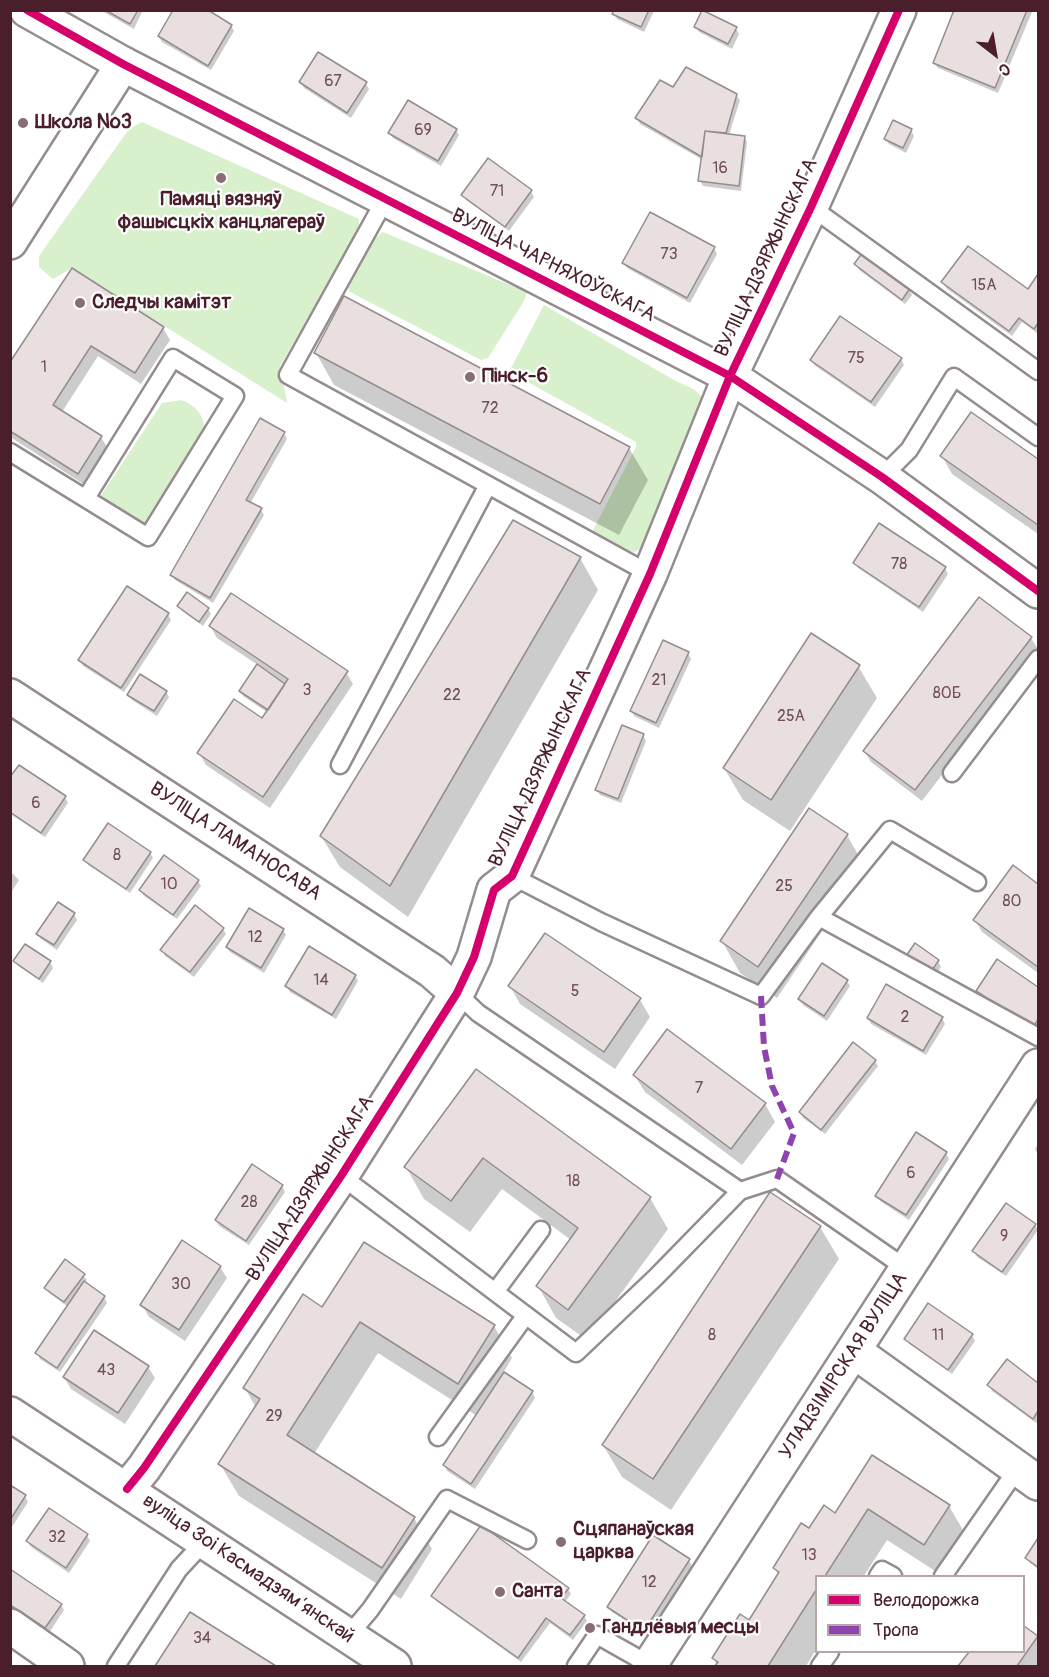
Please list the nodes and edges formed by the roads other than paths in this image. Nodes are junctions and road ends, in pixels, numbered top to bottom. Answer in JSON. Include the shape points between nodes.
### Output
{"nodes":[{"id":1,"x":27,"y":10,"type":"edge"},
{"id":2,"x":899,"y":10,"type":"edge"},
{"id":3,"x":123,"y":63,"type":"junction"},
{"id":4,"x":386,"y":198,"type":"junction"},
{"id":5,"x":811,"y":207,"type":"junction"},
{"id":6,"x":10,"y":242,"type":"edge"},
{"id":7,"x":1038,"y":371,"type":"edge"},
{"id":8,"x":729,"y":376,"type":"junction"},
{"id":9,"x":1038,"y":437,"type":"edge"},
{"id":10,"x":10,"y":452,"type":"edge"},
{"id":11,"x":882,"y":477,"type":"junction"},
{"id":12,"x":488,"y":485,"type":"junction"},
{"id":13,"x":86,"y":498,"type":"junction"},
{"id":14,"x":650,"y":574,"type":"junction"},
{"id":15,"x":1038,"y":591,"type":"edge"},
{"id":16,"x":1038,"y":660,"type":"edge"},
{"id":17,"x":10,"y":696,"type":"edge"},
{"id":18,"x":340,"y":765,"type":"dead end"},
{"id":19,"x":952,"y":773,"type":"dead end"},
{"id":20,"x":512,"y":876,"type":"junction"},
{"id":21,"x":977,"y":882,"type":"dead end"},
{"id":22,"x":819,"y":917,"type":"junction"},
{"id":23,"x":457,"y":993,"type":"junction"},
{"id":24,"x":1038,"y":1037,"type":"edge"},
{"id":25,"x":1038,"y":1066,"type":"edge"},
{"id":26,"x":341,"y":1176,"type":"junction"},
{"id":27,"x":740,"y":1191,"type":"junction"},
{"id":28,"x":541,"y":1230,"type":"dead end"},
{"id":29,"x":907,"y":1269,"type":"junction"},
{"id":30,"x":495,"y":1292,"type":"junction"},
{"id":31,"x":526,"y":1315,"type":"junction"},
{"id":32,"x":854,"y":1351,"type":"junction"},
{"id":33,"x":10,"y":1414,"type":"edge"},
{"id":34,"x":438,"y":1437,"type":"dead end"},
{"id":35,"x":1028,"y":1475,"type":"edge"},
{"id":36,"x":127,"y":1489,"type":"junction"},
{"id":37,"x":527,"y":1540,"type":"dead end"},
{"id":38,"x":206,"y":1541,"type":"junction"},
{"id":39,"x":879,"y":1575,"type":"edge"},
{"id":40,"x":890,"y":1575,"type":"edge"},
{"id":41,"x":944,"y":1575,"type":"edge"},
{"id":42,"x":10,"y":1626,"type":"edge"},
{"id":43,"x":348,"y":1636,"type":"junction"},
{"id":44,"x":829,"y":1653,"type":"edge"},
{"id":45,"x":67,"y":1666,"type":"edge"},
{"id":46,"x":116,"y":1666,"type":"edge"},
{"id":47,"x":394,"y":1666,"type":"edge"},
{"id":48,"x":576,"y":1666,"type":"edge"},
{"id":49,"x":649,"y":1666,"type":"edge"},
{"id":50,"x":820,"y":1666,"type":"edge"}],
"edges":[{"from":1,"to":3,"type":"street","name":"ВУЛІЦА ЧАРНЯХОЎСКАГА"},
{"from":2,"to":5,"type":"street","name":"ВУЛІЦА ДЗЯРЖЫНСКАГА"},
{"from":3,"to":4,"type":"street","name":"ВУЛІЦА ЧАРНЯХОЎСКАГА"},
{"from":3,"to":6,"type":"street"},
{"from":4,"to":8,"type":"street","name":"ВУЛІЦА ЧАРНЯХОЎСКАГА"},
{"from":4,"to":12,"type":"lane","via":[[288,375]]},
{"from":5,"to":7,"type":"lane"},
{"from":5,"to":8,"type":"street","name":"ВУЛІЦА ДЗЯРЖЫНСКАГА"},
{"from":8,"to":11,"type":"street","name":"ВУЛІЦА ЧАРНЯХОЎСКАГА"},
{"from":8,"to":14,"type":"street","name":"ВУЛІЦА ДЗЯРЖЫНСКАГА"},
{"from":9,"to":11,"type":"lane","via":[[954,377],[909,450]]},
{"from":10,"to":13,"type":"lane"},
{"from":11,"to":15,"type":"street","name":"ВУЛІЦА ЧАРНЯХОЎСКАГА"},
{"from":12,"to":14,"type":"lane"},
{"from":12,"to":18,"type":"lane"},
{"from":13,"to":13,"type":"lane","via":[[173,358],[235,396],[148,537]]},
{"from":14,"to":20,"type":"street","name":"ВУЛІЦА ДЗЯРЖЫНСКАГА"},
{"from":16,"to":19,"type":"lane"},
{"from":17,"to":23,"type":"street","name":"ВУЛІЦА ЛАМАНОСАВА","via":[[432,971]]},
{"from":20,"to":22,"type":"lane","via":[[761,996]]},
{"from":20,"to":23,"type":"street","name":"ВУЛІЦА ДЗЯРЖЫНСКАГА","via":[[494,890],[474,957]]},
{"from":21,"to":22,"type":"lane","via":[[890,830]]},
{"from":22,"to":24,"type":"lane"},
{"from":23,"to":26,"type":"street","name":"ВУЛІЦА ДЗЯРЖЫНСКАГА"},
{"from":23,"to":27,"type":"lane","via":[[484,1018]]},
{"from":25,"to":29,"type":"street","name":"УЛАДЗІМІРСКАЯ ВУЛІЦА"},
{"from":26,"to":30,"type":"lane"},
{"from":26,"to":36,"type":"street","name":"ВУЛІЦА ДЗЯРЖЫНСКАГА"},
{"from":27,"to":29,"type":"lane","via":[[777,1179]]},
{"from":27,"to":31,"type":"lane","via":[[576,1353]]},
{"from":28,"to":30,"type":"lane"},
{"from":29,"to":32,"type":"street","name":"УЛАДЗІМІРСКАЯ ВУЛІЦА"},
{"from":30,"to":31,"type":"lane"},
{"from":31,"to":34,"type":"lane"},
{"from":32,"to":35,"type":"street"},
{"from":32,"to":49,"type":"street","name":"УЛАДЗІМІРСКАЯ ВУЛІЦА"},
{"from":33,"to":36,"type":"street","name":"вуліца Зоі Касмадзямʼянскай"},
{"from":35,"to":41,"type":"lane"},
{"from":36,"to":38,"type":"street","name":"вуліца Зоі Касмадзямʼянскай"},
{"from":37,"to":43,"type":"lane","via":[[447,1499]]},
{"from":38,"to":43,"type":"street","name":"вуліца Зоі Касмадзямʼянскай"},
{"from":38,"to":46,"type":"lane","via":[[179,1569]]},
{"from":39,"to":40,"type":"lane","via":[[882,1570]]},
{"from":42,"to":45,"type":"street"},
{"from":43,"to":47,"type":"street","name":"вуліца Зоі Касмадзямʼянскай"},
{"from":44,"to":50,"type":"lane"},
{"from":48,"to":49,"type":"lane","via":[[597,1635]]}]}
